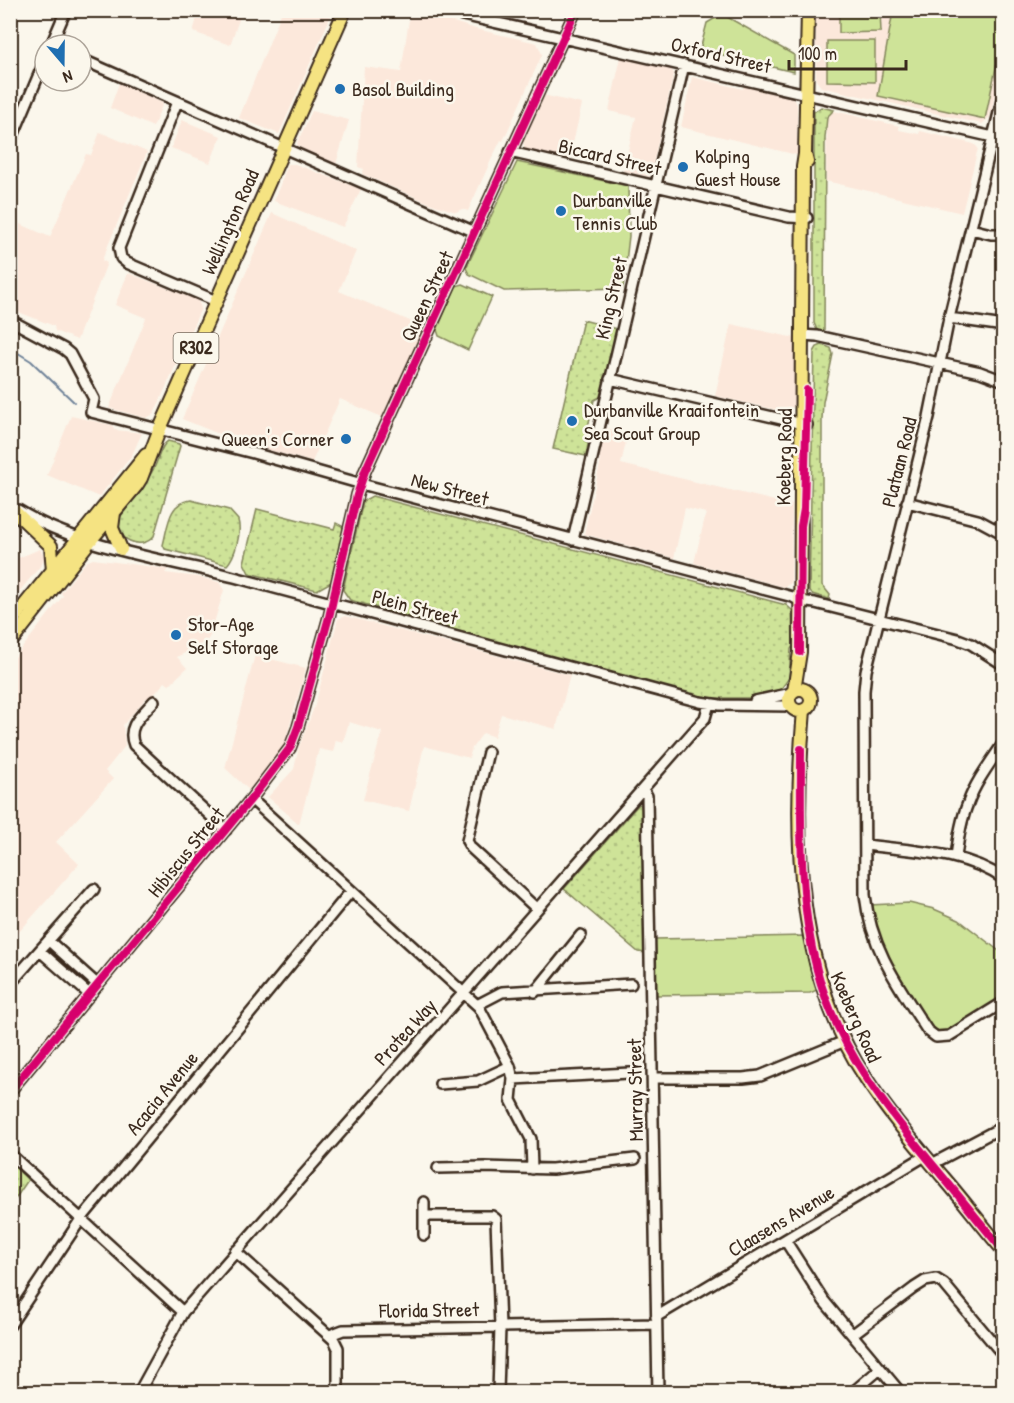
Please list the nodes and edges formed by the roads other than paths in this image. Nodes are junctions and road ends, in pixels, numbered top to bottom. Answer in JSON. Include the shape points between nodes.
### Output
{"nodes":[{"id":1,"x":66,"y":10,"type":"edge"},
{"id":2,"x":345,"y":10,"type":"edge"},
{"id":3,"x":441,"y":10,"type":"edge"},
{"id":4,"x":576,"y":10,"type":"edge"},
{"id":5,"x":808,"y":10,"type":"edge"},
{"id":6,"x":471,"y":14,"type":"edge"},
{"id":7,"x":56,"y":33,"type":"edge"},
{"id":8,"x":563,"y":38,"type":"junction"},
{"id":9,"x":93,"y":64,"type":"edge"},
{"id":10,"x":684,"y":65,"type":"junction"},
{"id":11,"x":33,"y":88,"type":"edge"},
{"id":12,"x":1004,"y":92,"type":"edge"},
{"id":13,"x":806,"y":93,"type":"junction"},
{"id":14,"x":177,"y":102,"type":"junction"},
{"id":15,"x":993,"y":137,"type":"junction"},
{"id":16,"x":10,"y":143,"type":"edge"},
{"id":17,"x":284,"y":149,"type":"junction"},
{"id":18,"x":510,"y":152,"type":"junction"},
{"id":19,"x":655,"y":187,"type":"junction"},
{"id":20,"x":805,"y":218,"type":"junction"},
{"id":21,"x":970,"y":229,"type":"junction"},
{"id":22,"x":475,"y":232,"type":"junction"},
{"id":23,"x":1004,"y":234,"type":"edge"},
{"id":24,"x":216,"y":301,"type":"junction"},
{"id":25,"x":949,"y":318,"type":"junction"},
{"id":26,"x":10,"y":320,"type":"edge"},
{"id":27,"x":1004,"y":326,"type":"edge"},
{"id":28,"x":804,"y":336,"type":"junction"},
{"id":29,"x":939,"y":364,"type":"junction"},
{"id":30,"x":610,"y":379,"type":"junction"},
{"id":31,"x":1004,"y":381,"type":"edge"},
{"id":32,"x":804,"y":424,"type":"junction"},
{"id":33,"x":159,"y":430,"type":"junction"},
{"id":34,"x":151,"y":450,"type":"junction"},
{"id":35,"x":360,"y":484,"type":"junction"},
{"id":36,"x":907,"y":502,"type":"junction"},
{"id":37,"x":10,"y":506,"type":"edge"},
{"id":38,"x":114,"y":512,"type":"junction"},
{"id":39,"x":1004,"y":534,"type":"edge"},
{"id":40,"x":85,"y":540,"type":"junction"},
{"id":41,"x":573,"y":540,"type":"junction"},
{"id":42,"x":120,"y":549,"type":"junction"},
{"id":43,"x":53,"y":571,"type":"junction"},
{"id":44,"x":800,"y":601,"type":"junction"},
{"id":45,"x":332,"y":604,"type":"junction"},
{"id":46,"x":879,"y":618,"type":"junction"},
{"id":47,"x":10,"y":623,"type":"edge"},
{"id":48,"x":10,"y":643,"type":"edge"},
{"id":49,"x":1004,"y":665,"type":"edge"},
{"id":50,"x":797,"y":700,"type":"junction"},
{"id":51,"x":154,"y":701,"type":"dead end"},
{"id":52,"x":709,"y":704,"type":"junction"},
{"id":53,"x":1004,"y":742,"type":"edge"},
{"id":54,"x":488,"y":752,"type":"dead end"},
{"id":55,"x":642,"y":789,"type":"junction"},
{"id":56,"x":251,"y":799,"type":"junction"},
{"id":57,"x":226,"y":830,"type":"junction"},
{"id":58,"x":865,"y":845,"type":"junction"},
{"id":59,"x":956,"y":858,"type":"junction"},
{"id":60,"x":1004,"y":879,"type":"edge"},
{"id":61,"x":94,"y":889,"type":"dead end"},
{"id":62,"x":351,"y":891,"type":"junction"},
{"id":63,"x":537,"y":909,"type":"junction"},
{"id":64,"x":581,"y":935,"type":"dead end"},
{"id":65,"x":49,"y":941,"type":"junction"},
{"id":66,"x":40,"y":951,"type":"junction"},
{"id":67,"x":10,"y":984,"type":"edge"},
{"id":68,"x":631,"y":984,"type":"dead end"},
{"id":69,"x":98,"y":985,"type":"junction"},
{"id":70,"x":535,"y":992,"type":"junction"},
{"id":71,"x":463,"y":993,"type":"junction"},
{"id":72,"x":90,"y":995,"type":"junction"},
{"id":73,"x":1004,"y":1002,"type":"edge"},
{"id":74,"x":477,"y":1005,"type":"junction"},
{"id":75,"x":845,"y":1041,"type":"junction"},
{"id":76,"x":510,"y":1065,"type":"junction"},
{"id":77,"x":630,"y":1073,"type":"dead end"},
{"id":78,"x":653,"y":1078,"type":"junction"},
{"id":79,"x":513,"y":1079,"type":"junction"},
{"id":80,"x":440,"y":1084,"type":"dead end"},
{"id":81,"x":10,"y":1091,"type":"edge"},
{"id":82,"x":1004,"y":1125,"type":"edge"},
{"id":83,"x":10,"y":1154,"type":"edge"},
{"id":84,"x":635,"y":1159,"type":"dead end"},
{"id":85,"x":929,"y":1160,"type":"junction"},
{"id":86,"x":438,"y":1168,"type":"dead end"},
{"id":87,"x":532,"y":1169,"type":"junction"},
{"id":88,"x":424,"y":1202,"type":"dead end"},
{"id":89,"x":424,"y":1216,"type":"junction"},
{"id":90,"x":81,"y":1219,"type":"junction"},
{"id":91,"x":424,"y":1236,"type":"dead end"},
{"id":92,"x":785,"y":1240,"type":"junction"},
{"id":93,"x":235,"y":1251,"type":"junction"},
{"id":94,"x":1004,"y":1251,"type":"edge"},
{"id":95,"x":183,"y":1312,"type":"junction"},
{"id":96,"x":656,"y":1320,"type":"junction"},
{"id":97,"x":10,"y":1325,"type":"edge"},
{"id":98,"x":500,"y":1327,"type":"junction"},
{"id":99,"x":853,"y":1334,"type":"junction"},
{"id":100,"x":330,"y":1335,"type":"junction"},
{"id":101,"x":1004,"y":1356,"type":"edge"},
{"id":102,"x":880,"y":1369,"type":"junction"},
{"id":103,"x":139,"y":1392,"type":"edge"},
{"id":104,"x":338,"y":1392,"type":"edge"},
{"id":105,"x":498,"y":1392,"type":"edge"},
{"id":106,"x":658,"y":1392,"type":"edge"},
{"id":107,"x":853,"y":1392,"type":"edge"},
{"id":108,"x":900,"y":1392,"type":"edge"}],
"edges":[{"from":1,"to":7,"type":"street"},
{"from":2,"to":17,"type":"main road","name":"Wellington Road","number":"R302"},
{"from":3,"to":6,"type":"street","name":"Oxford Street"},
{"from":4,"to":8,"type":"street","name":"Queen Street"},
{"from":5,"to":13,"type":"main road","name":"Koeberg Road"},
{"from":6,"to":8,"type":"street","name":"Oxford Street"},
{"from":8,"to":10,"type":"street","name":"Oxford Street"},
{"from":8,"to":18,"type":"street","name":"Queen Street"},
{"from":9,"to":14,"type":"street"},
{"from":10,"to":13,"type":"street","name":"Oxford Street"},
{"from":10,"to":19,"type":"street","name":"King Street"},
{"from":11,"to":16,"type":"street"},
{"from":12,"to":15,"type":"street","name":"Plataan Road"},
{"from":13,"to":15,"type":"street","name":"Oxford Street"},
{"from":13,"to":20,"type":"main road","name":"Koeberg Road"},
{"from":14,"to":17,"type":"street"},
{"from":14,"to":24,"type":"street","via":[[119,248],[120,255],[127,263]]},
{"from":15,"to":21,"type":"street","name":"Plataan Road"},
{"from":17,"to":22,"type":"street"},
{"from":17,"to":24,"type":"main road","name":"Wellington Road","number":"R302"},
{"from":18,"to":19,"type":"street","name":"Biccard Street"},
{"from":18,"to":22,"type":"street","name":"Queen Street"},
{"from":19,"to":20,"type":"street","name":"Biccard Street"},
{"from":19,"to":30,"type":"street","name":"King Street"},
{"from":20,"to":28,"type":"main road","name":"Koeberg Road"},
{"from":21,"to":23,"type":"street"},
{"from":21,"to":25,"type":"street","name":"Plataan Road"},
{"from":22,"to":35,"type":"street","name":"Queen Street"},
{"from":24,"to":33,"type":"main road","name":"Wellington Road","number":"R302"},
{"from":25,"to":27,"type":"street"},
{"from":25,"to":29,"type":"street","name":"Plataan Road"},
{"from":26,"to":33,"type":"street","name":"New Street","via":[[70,354],[93,398],[91,412]]},
{"from":28,"to":29,"type":"street"},
{"from":28,"to":32,"type":"main road","name":"Koeberg Road"},
{"from":29,"to":31,"type":"street"},
{"from":29,"to":36,"type":"street","name":"Plataan Road"},
{"from":30,"to":32,"type":"street"},
{"from":30,"to":41,"type":"street","name":"King Street"},
{"from":32,"to":44,"type":"main road","name":"Koeberg Road"},
{"from":33,"to":34,"type":"main road","name":"Wellington Road","number":"R302"},
{"from":33,"to":35,"type":"street","name":"New Street"},
{"from":34,"to":38,"type":"main road","name":"Wellington Road","number":"R302","via":[[141,478]]},
{"from":34,"to":40,"type":"main road","name":"Wellington Road","number":"R302"},
{"from":35,"to":41,"type":"street","name":"New Street"},
{"from":35,"to":45,"type":"street","name":"Queen Street"},
{"from":36,"to":39,"type":"street","via":[[978,520]]},
{"from":36,"to":46,"type":"street","name":"Plataan Road"},
{"from":37,"to":40,"type":"street","name":"Plein Street"},
{"from":37,"to":43,"type":"main road","via":[[51,546]]},
{"from":38,"to":40,"type":"main road","name":"Wellington Road","number":"R302"},
{"from":38,"to":42,"type":"main road","via":[[112,528]]},
{"from":40,"to":42,"type":"street","name":"Plein Street"},
{"from":40,"to":43,"type":"main road","name":"Wellington Road","number":"R302"},
{"from":40,"to":48,"type":"main road","name":"Wellington Road","number":"R302"},
{"from":41,"to":44,"type":"street","name":"New Street"},
{"from":42,"to":45,"type":"street","name":"Plein Street"},
{"from":43,"to":47,"type":"main road","name":"Wellington Road","number":"R302"},
{"from":44,"to":46,"type":"street","name":"New Street"},
{"from":44,"to":50,"type":"main road","name":"Koeberg Road"},
{"from":45,"to":52,"type":"street","name":"Plein Street"},
{"from":45,"to":56,"type":"street","name":"Hibiscus Street","via":[[294,740]]},
{"from":46,"to":49,"type":"street","name":"New Street","via":[[958,639]]},
{"from":46,"to":58,"type":"street","name":"Plataan Road","via":[[864,686]]},
{"from":50,"to":52,"type":"street","name":"Plein Street"},
{"from":50,"to":75,"type":"main road","name":"Koeberg Road","via":[[807,921],[824,994]]},
{"from":51,"to":57,"type":"street","via":[[133,726],[134,746]]},
{"from":52,"to":55,"type":"street","name":"Protea Way","via":[[705,718]]},
{"from":53,"to":59,"type":"street","via":[[968,802]]},
{"from":54,"to":63,"type":"street","via":[[466,841]]},
{"from":55,"to":63,"type":"street","name":"Protea Way"},
{"from":55,"to":78,"type":"street","name":"Murray Street","via":[[647,796]]},
{"from":56,"to":57,"type":"street","name":"Hibiscus Street"},
{"from":56,"to":62,"type":"street"},
{"from":57,"to":69,"type":"street","name":"Hibiscus Street"},
{"from":58,"to":59,"type":"street"},
{"from":58,"to":73,"type":"street","name":"Plataan Road","via":[[865,895],[873,936],[886,966],[929,1033],[941,1038],[949,1036]]},
{"from":59,"to":60,"type":"street"},
{"from":61,"to":65,"type":"street"},
{"from":62,"to":71,"type":"street"},
{"from":62,"to":90,"type":"street","name":"Acacia Avenue"},
{"from":63,"to":71,"type":"street","name":"Protea Way"},
{"from":64,"to":70,"type":"street"},
{"from":65,"to":66,"type":"street"},
{"from":65,"to":69,"type":"street"},
{"from":66,"to":67,"type":"street"},
{"from":66,"to":72,"type":"street"},
{"from":68,"to":70,"type":"street"},
{"from":69,"to":72,"type":"street","name":"Hibiscus Street"},
{"from":70,"to":74,"type":"street","via":[[502,992]]},
{"from":71,"to":74,"type":"street"},
{"from":71,"to":93,"type":"street","name":"Protea Way"},
{"from":72,"to":81,"type":"street","name":"Hibiscus Street"},
{"from":74,"to":76,"type":"street"},
{"from":75,"to":78,"type":"street","via":[[760,1076]]},
{"from":75,"to":85,"type":"main road","name":"Koeberg Road","via":[[867,1080]]},
{"from":76,"to":79,"type":"street"},
{"from":76,"to":80,"type":"street","via":[[478,1081]]},
{"from":77,"to":79,"type":"street"},
{"from":78,"to":96,"type":"street","name":"Murray Street"},
{"from":79,"to":87,"type":"street","via":[[511,1100],[531,1139]]},
{"from":82,"to":85,"type":"street","name":"Claasens Avenue"},
{"from":83,"to":90,"type":"street"},
{"from":84,"to":87,"type":"street"},
{"from":85,"to":92,"type":"street","name":"Claasens Avenue"},
{"from":85,"to":94,"type":"main road","name":"Koeberg Road"},
{"from":86,"to":87,"type":"street"},
{"from":88,"to":89,"type":"street"},
{"from":89,"to":91,"type":"street"},
{"from":89,"to":98,"type":"street","via":[[492,1215],[496,1221]]},
{"from":90,"to":95,"type":"street"},
{"from":90,"to":97,"type":"street","name":"Acacia Avenue"},
{"from":92,"to":96,"type":"street","name":"Claasens Avenue"},
{"from":92,"to":99,"type":"street","via":[[824,1301]]},
{"from":93,"to":95,"type":"street","name":"Protea Way"},
{"from":93,"to":100,"type":"street"},
{"from":95,"to":103,"type":"street","name":"Protea Way"},
{"from":96,"to":98,"type":"street","name":"Florida Street"},
{"from":96,"to":106,"type":"street","name":"Murray Street"},
{"from":98,"to":100,"type":"street","name":"Florida Street","via":[[343,1330]]},
{"from":98,"to":105,"type":"street"},
{"from":99,"to":101,"type":"street","via":[[914,1288],[936,1279]]},
{"from":99,"to":102,"type":"street"},
{"from":100,"to":104,"type":"street","via":[[338,1348]]},
{"from":102,"to":107,"type":"street"},
{"from":102,"to":108,"type":"street"}]}
